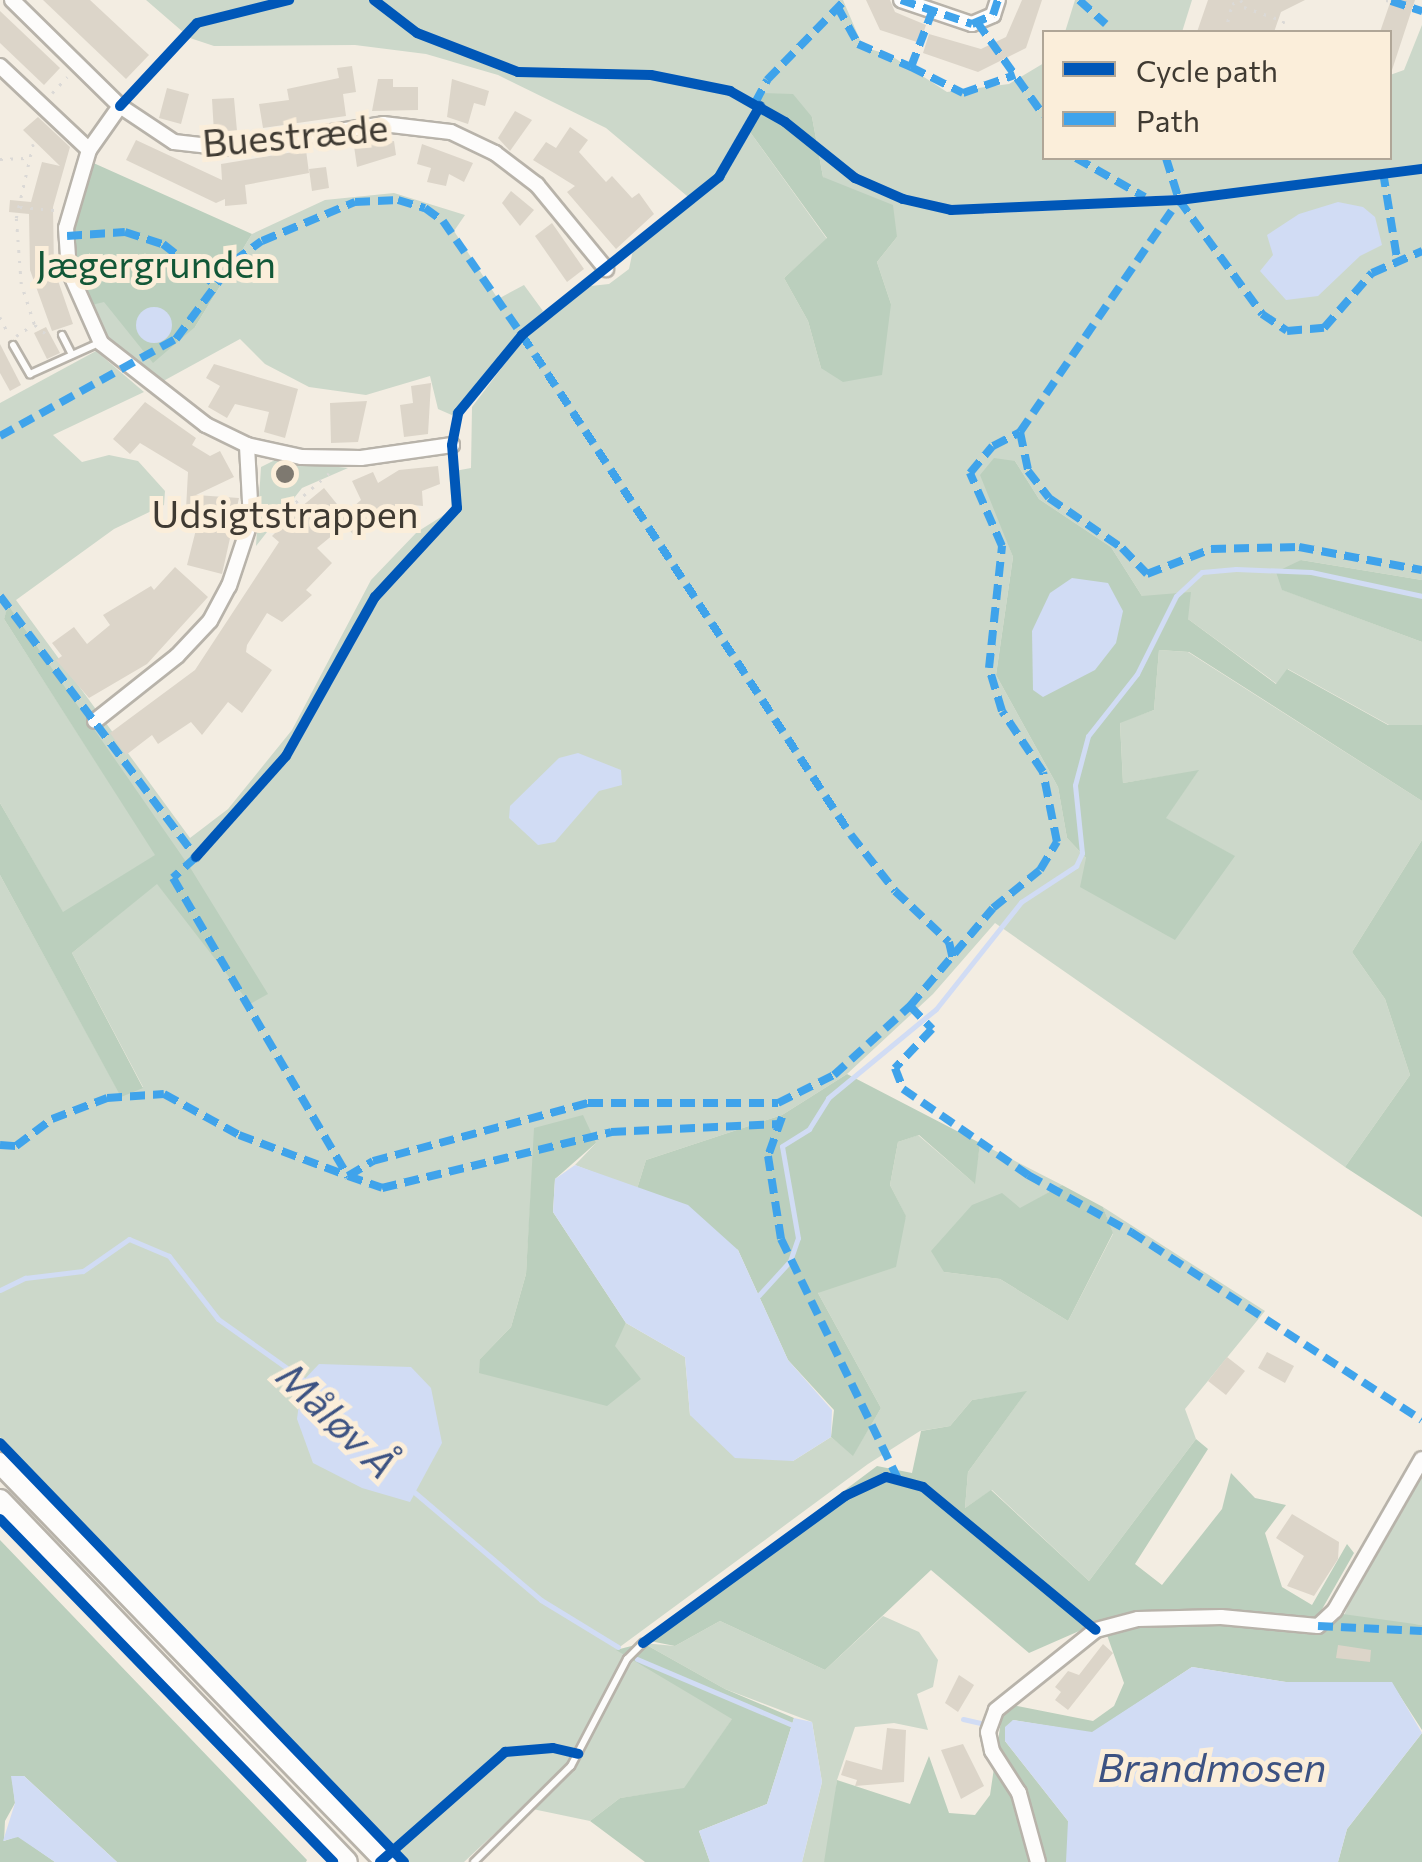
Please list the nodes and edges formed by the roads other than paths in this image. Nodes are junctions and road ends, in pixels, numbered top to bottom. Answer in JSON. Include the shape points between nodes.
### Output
{"nodes":[{"id":1,"x":12,"y":0,"type":"edge"},
{"id":2,"x":901,"y":0,"type":"edge"},
{"id":3,"x":998,"y":0,"type":"edge"},
{"id":4,"x":0,"y":66,"type":"edge"},
{"id":5,"x":120,"y":106,"type":"junction"},
{"id":6,"x":89,"y":150,"type":"junction"},
{"id":7,"x":606,"y":269,"type":"dead end"},
{"id":8,"x":62,"y":335,"type":"dead end"},
{"id":9,"x":12,"y":342,"type":"road end"},
{"id":10,"x":100,"y":343,"type":"junction"},
{"id":11,"x":72,"y":355,"type":"junction"},
{"id":12,"x":248,"y":444,"type":"junction"},
{"id":13,"x":452,"y":445,"type":"dead end"},
{"id":14,"x":94,"y":721,"type":"dead end"},
{"id":15,"x":1422,"y":1459,"type":"edge"},
{"id":16,"x":0,"y":1463,"type":"edge"},
{"id":17,"x":0,"y":1500,"type":"edge"},
{"id":18,"x":643,"y":1642,"type":"dead end"},
{"id":19,"x":347,"y":1862,"type":"edge"},
{"id":20,"x":386,"y":1862,"type":"edge"},
{"id":21,"x":474,"y":1862,"type":"edge"},
{"id":22,"x":1038,"y":1862,"type":"edge"}],
"edges":[{"from":1,"to":5,"type":"street","name":"Buestræde"},
{"from":2,"to":3,"type":"street","via":[[972,24],[993,15]]},
{"from":4,"to":6,"type":"street"},
{"from":5,"to":6,"type":"street"},
{"from":5,"to":7,"type":"street","name":"Buestræde","via":[[174,142],[195,147],[383,124],[452,132],[537,185]]},
{"from":6,"to":10,"type":"street","via":[[69,212],[69,270]]},
{"from":8,"to":11,"type":"lane"},
{"from":9,"to":11,"type":"lane","via":[[30,374]]},
{"from":10,"to":11,"type":"lane"},
{"from":10,"to":12,"type":"street","via":[[206,425]]},
{"from":12,"to":13,"type":"street","via":[[301,457],[361,458]]},
{"from":12,"to":14,"type":"street","via":[[252,491],[243,553],[210,620],[177,656]]},
{"from":15,"to":22,"type":"street","via":[[1335,1610],[1318,1626],[1221,1617],[1110,1626],[1064,1651],[996,1710],[988,1732],[992,1751],[1018,1792]]},
{"from":16,"to":20,"type":"main road"},
{"from":17,"to":19,"type":"main road"},
{"from":18,"to":21,"type":"lane","via":[[627,1659],[570,1766]]}]}
